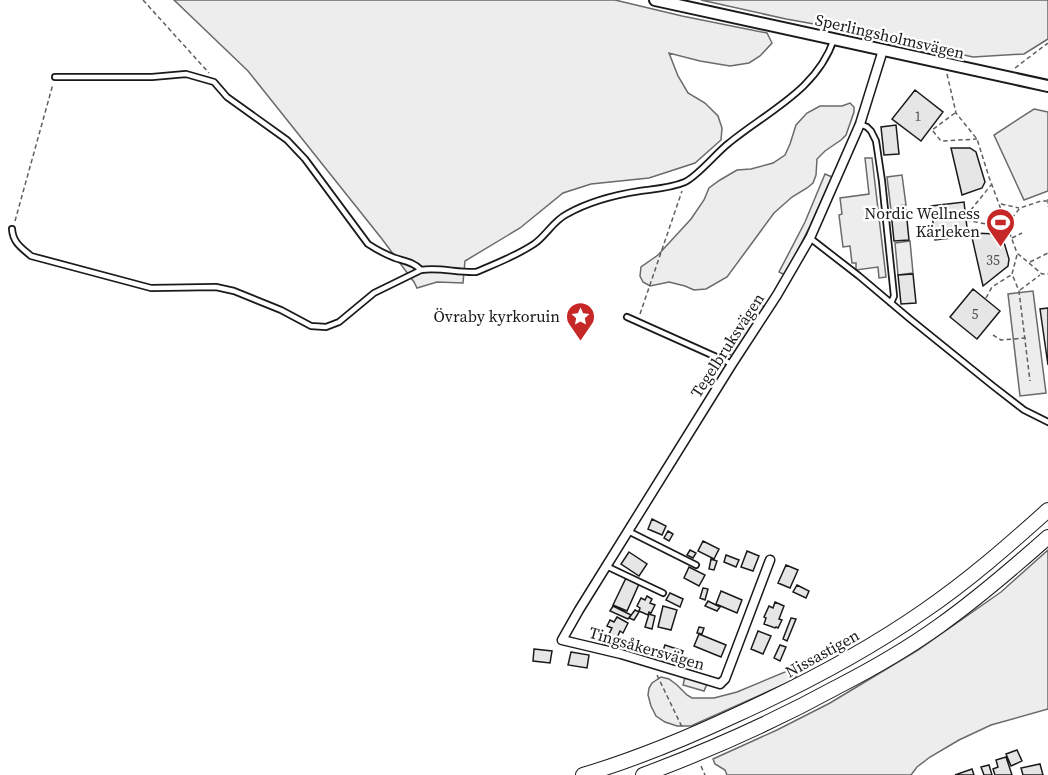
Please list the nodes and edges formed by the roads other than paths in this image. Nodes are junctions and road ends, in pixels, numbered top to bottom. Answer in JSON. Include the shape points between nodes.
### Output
{"nodes":[{"id":1,"x":655,"y":0,"type":"edge"},
{"id":2,"x":834,"y":39,"type":"junction"},
{"id":3,"x":884,"y":50,"type":"junction"},
{"id":4,"x":55,"y":77,"type":"road end"},
{"id":5,"x":1048,"y":86,"type":"edge"},
{"id":6,"x":860,"y":124,"type":"junction"},
{"id":7,"x":12,"y":229,"type":"road end"},
{"id":8,"x":810,"y":238,"type":"junction"},
{"id":9,"x":421,"y":270,"type":"junction"},
{"id":10,"x":891,"y":303,"type":"junction"},
{"id":11,"x":627,"y":317,"type":"dead end"},
{"id":12,"x":732,"y":364,"type":"junction"},
{"id":13,"x":1048,"y":422,"type":"edge"},
{"id":14,"x":1048,"y":510,"type":"edge"},
{"id":15,"x":628,"y":531,"type":"junction"},
{"id":16,"x":1048,"y":537,"type":"edge"},
{"id":17,"x":770,"y":560,"type":"dead end"},
{"id":18,"x":696,"y":565,"type":"dead end"},
{"id":19,"x":606,"y":566,"type":"junction"},
{"id":20,"x":663,"y":593,"type":"dead end"},
{"id":21,"x":562,"y":640,"type":"joint"},
{"id":22,"x":583,"y":775,"type":"edge"},
{"id":23,"x":643,"y":775,"type":"edge"}],
"edges":[{"from":1,"to":2,"type":"street","name":"Sperlingsholmsvägen"},
{"from":2,"to":3,"type":"street","name":"Sperlingsholmsvägen"},
{"from":2,"to":9,"type":"lane","via":[[823,64],[801,89],[685,182],[591,202],[564,215],[533,245],[476,272]]},
{"from":3,"to":5,"type":"street","name":"Sperlingsholmsvägen"},
{"from":3,"to":6,"type":"street","name":"Tegelbruksvägen"},
{"from":4,"to":9,"type":"lane","via":[[186,74],[214,82],[227,97],[287,140],[368,244]]},
{"from":6,"to":8,"type":"street","name":"Tegelbruksvägen"},
{"from":6,"to":10,"type":"lane","via":[[871,131],[876,141],[894,296]]},
{"from":7,"to":9,"type":"lane","via":[[17,244],[31,256],[151,288],[216,287],[234,291],[311,326],[326,327],[339,322],[374,293]]},
{"from":8,"to":10,"type":"lane"},
{"from":8,"to":12,"type":"street","name":"Tegelbruksvägen"},
{"from":10,"to":13,"type":"lane","via":[[1016,404]]},
{"from":11,"to":12,"type":"lane"},
{"from":12,"to":15,"type":"street","name":"Tegelbruksvägen"},
{"from":14,"to":22,"type":"highway","name":"Nissastigen","via":[[993,560],[861,652],[710,727]]},
{"from":15,"to":18,"type":"lane"},
{"from":15,"to":19,"type":"street","name":"Tegelbruksvägen"},
{"from":16,"to":23,"type":"highway","via":[[939,626],[872,669],[795,710]]},
{"from":17,"to":21,"type":"street","name":"Tingsåkersvägen","via":[[720,684]]},
{"from":19,"to":20,"type":"lane"},
{"from":19,"to":21,"type":"street","name":"Tegelbruksvägen"}]}
